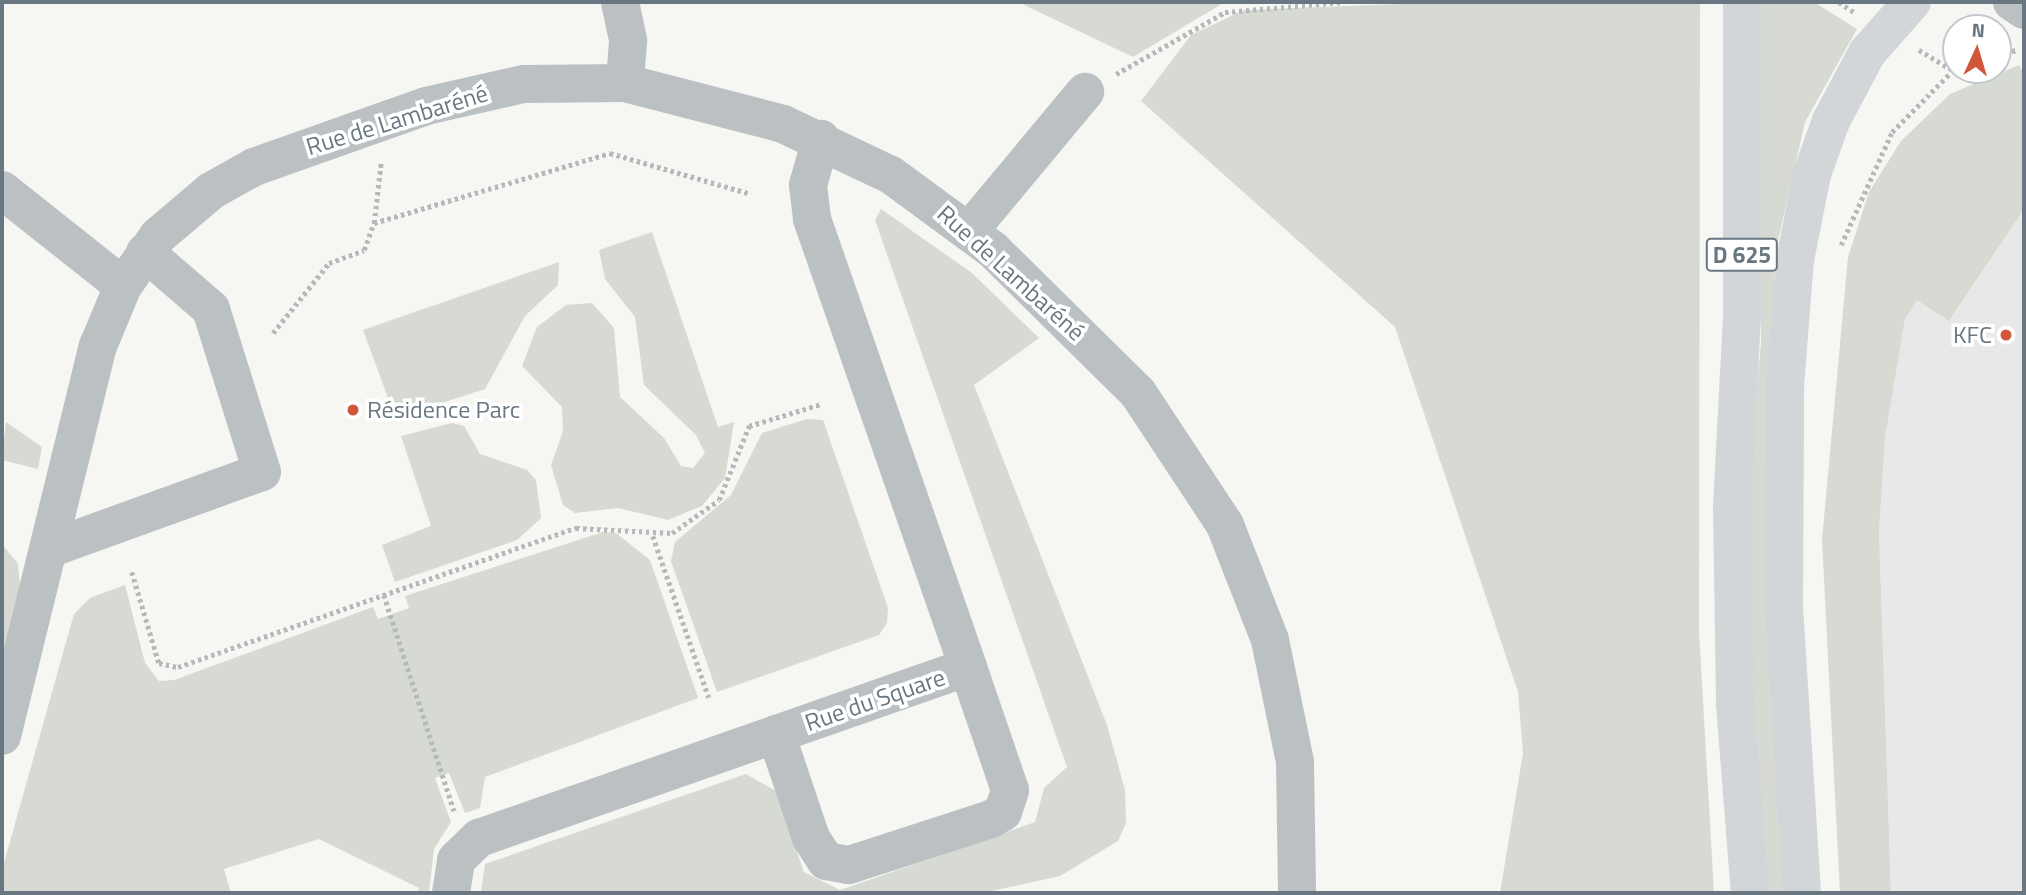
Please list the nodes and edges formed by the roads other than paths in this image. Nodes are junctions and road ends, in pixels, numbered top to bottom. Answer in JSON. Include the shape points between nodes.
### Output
{"nodes":[{"id":1,"x":620,"y":2,"type":"edge"},
{"id":2,"x":1742,"y":2,"type":"edge"},
{"id":3,"x":1912,"y":2,"type":"edge"},
{"id":4,"x":2012,"y":2,"type":"edge"},
{"id":5,"x":2024,"y":10,"type":"edge"},
{"id":6,"x":625,"y":83,"type":"junction"},
{"id":7,"x":1085,"y":92,"type":"road end"},
{"id":8,"x":821,"y":139,"type":"junction"},
{"id":9,"x":2,"y":190,"type":"edge"},
{"id":10,"x":970,"y":230,"type":"junction"},
{"id":11,"x":145,"y":252,"type":"junction"},
{"id":12,"x":123,"y":286,"type":"junction"},
{"id":13,"x":49,"y":549,"type":"junction"},
{"id":14,"x":968,"y":667,"type":"junction"},
{"id":15,"x":776,"y":734,"type":"junction"},
{"id":16,"x":2,"y":736,"type":"edge"},
{"id":17,"x":451,"y":893,"type":"edge"},
{"id":18,"x":1297,"y":893,"type":"edge"},
{"id":19,"x":1750,"y":893,"type":"edge"},
{"id":20,"x":1802,"y":893,"type":"edge"}],
"edges":[{"from":1,"to":6,"type":"street","via":[[628,41]]},
{"from":2,"to":19,"type":"main road","number":"D 625","via":[[1742,326],[1732,532],[1737,740]]},
{"from":3,"to":20,"type":"main road","number":"D 625","via":[[1867,53],[1831,121],[1812,174],[1795,260],[1785,386],[1784,593]]},
{"from":4,"to":5,"type":"street"},
{"from":6,"to":8,"type":"street","name":"Rue de Lambaréné","via":[[719,104]]},
{"from":6,"to":11,"type":"street","name":"Rue de Lambaréné","via":[[551,82],[470,93],[288,154],[211,191]]},
{"from":7,"to":10,"type":"street"},
{"from":8,"to":10,"type":"street","name":"Rue de Lambaréné","via":[[891,175]]},
{"from":8,"to":14,"type":"street","name":"Rue du Square","via":[[808,185],[812,218]]},
{"from":9,"to":12,"type":"street"},
{"from":10,"to":18,"type":"street","name":"Rue de Lambaréné","via":[[1138,393],[1225,525],[1270,640],[1286,702],[1298,794]]},
{"from":11,"to":12,"type":"street","name":"Rue de Lambaréné"},
{"from":11,"to":13,"type":"street","via":[[211,309],[262,472]]},
{"from":12,"to":13,"type":"street","name":"Rue de Lambaréné","via":[[98,346]]},
{"from":13,"to":16,"type":"street","name":"Rue de Lambaréné"},
{"from":14,"to":15,"type":"street","name":"Rue du Square"},
{"from":14,"to":15,"type":"street","via":[[1010,790],[1003,812],[991,819],[849,865],[826,861],[811,838]]},
{"from":15,"to":17,"type":"street","name":"Rue du Square","via":[[480,838],[456,860]]}]}
